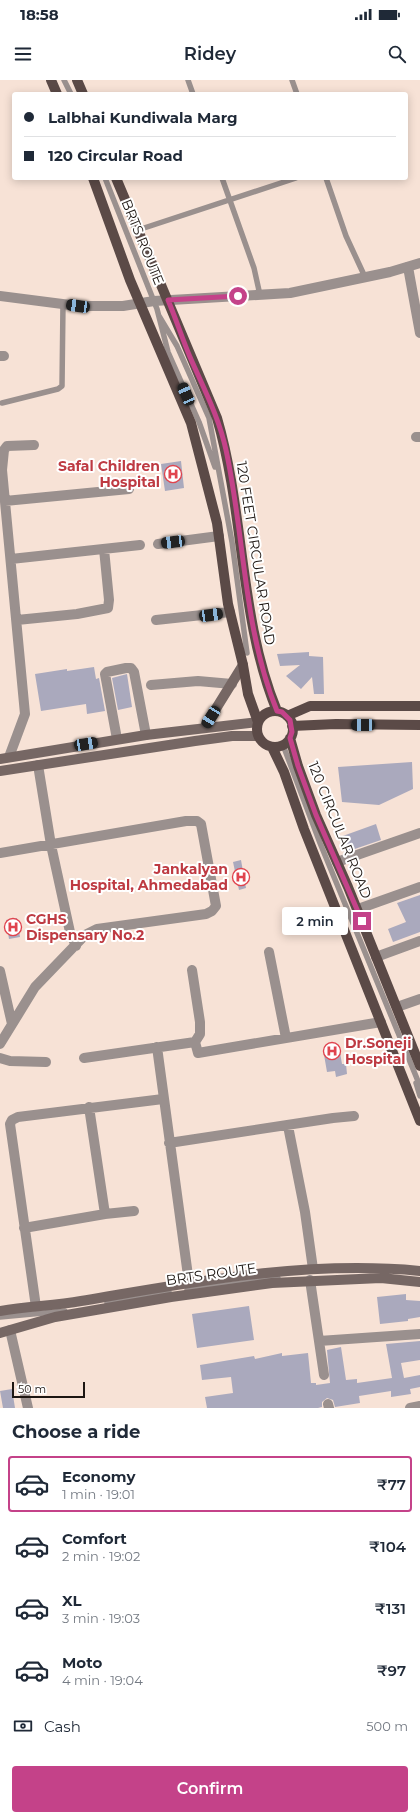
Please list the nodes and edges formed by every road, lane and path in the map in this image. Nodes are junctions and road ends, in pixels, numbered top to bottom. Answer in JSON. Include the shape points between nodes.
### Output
{"nodes":[{"id":1,"x":51,"y":80,"type":"edge"},
{"id":2,"x":64,"y":80,"type":"edge"},
{"id":3,"x":77,"y":80,"type":"edge"},
{"id":4,"x":188,"y":80,"type":"edge"},
{"id":5,"x":292,"y":80,"type":"edge"},
{"id":6,"x":56,"y":92,"type":"edge"},
{"id":7,"x":70,"y":92,"type":"edge"},
{"id":8,"x":82,"y":92,"type":"edge"},
{"id":9,"x":192,"y":92,"type":"edge"},
{"id":10,"x":296,"y":92,"type":"edge"},
{"id":11,"x":94,"y":180,"type":"edge"},
{"id":12,"x":106,"y":180,"type":"edge"},
{"id":13,"x":117,"y":180,"type":"edge"},
{"id":14,"x":223,"y":180,"type":"edge"},
{"id":15,"x":290,"y":180,"type":"edge"},
{"id":16,"x":327,"y":180,"type":"edge"},
{"id":17,"x":231,"y":199,"type":"junction"},
{"id":18,"x":138,"y":230,"type":"junction"},
{"id":19,"x":420,"y":263,"type":"edge"},
{"id":20,"x":408,"y":267,"type":"junction"},
{"id":21,"x":365,"y":277,"type":"junction"},
{"id":22,"x":260,"y":295,"type":"junction"},
{"id":23,"x":0,"y":296,"type":"edge"},
{"id":24,"x":168,"y":300,"type":"junction"},
{"id":25,"x":154,"y":302,"type":"junction"},
{"id":26,"x":140,"y":303,"type":"junction"},
{"id":27,"x":63,"y":304,"type":"junction"},
{"id":28,"x":159,"y":316,"type":"junction"},
{"id":29,"x":420,"y":333,"type":"edge"},
{"id":30,"x":2,"y":403,"type":"dead end"},
{"id":31,"x":34,"y":445,"type":"dead end"},
{"id":32,"x":1,"y":470,"type":"edge"},
{"id":33,"x":221,"y":482,"type":"junction"},
{"id":34,"x":129,"y":489,"type":"dead end"},
{"id":35,"x":5,"y":501,"type":"junction"},
{"id":36,"x":219,"y":536,"type":"junction"},
{"id":37,"x":158,"y":544,"type":"dead end"},
{"id":38,"x":140,"y":545,"type":"dead end"},
{"id":39,"x":104,"y":549,"type":"junction"},
{"id":40,"x":11,"y":559,"type":"junction"},
{"id":41,"x":230,"y":612,"type":"junction"},
{"id":42,"x":17,"y":620,"type":"junction"},
{"id":43,"x":156,"y":620,"type":"dead end"},
{"id":44,"x":247,"y":653,"type":"dead end"},
{"id":45,"x":243,"y":665,"type":"junction"},
{"id":46,"x":232,"y":684,"type":"junction"},
{"id":47,"x":151,"y":685,"type":"dead end"},
{"id":48,"x":420,"y":706,"type":"edge"},
{"id":49,"x":277,"y":711,"type":"junction"},
{"id":50,"x":287,"y":716,"type":"junction"},
{"id":51,"x":258,"y":722,"type":"junction"},
{"id":52,"x":420,"y":725,"type":"edge"},
{"id":53,"x":292,"y":726,"type":"junction"},
{"id":54,"x":204,"y":728,"type":"junction"},
{"id":55,"x":146,"y":734,"type":"junction"},
{"id":56,"x":258,"y":736,"type":"junction"},
{"id":57,"x":116,"y":739,"type":"junction"},
{"id":58,"x":287,"y":741,"type":"junction"},
{"id":59,"x":272,"y":747,"type":"junction"},
{"id":60,"x":4,"y":758,"type":"edge"},
{"id":61,"x":38,"y":765,"type":"junction"},
{"id":62,"x":0,"y":771,"type":"edge"},
{"id":63,"x":420,"y":833,"type":"edge"},
{"id":64,"x":51,"y":845,"type":"junction"},
{"id":65,"x":0,"y":853,"type":"edge"},
{"id":66,"x":338,"y":862,"type":"junction"},
{"id":67,"x":420,"y":887,"type":"edge"},
{"id":68,"x":358,"y":909,"type":"junction"},
{"id":69,"x":420,"y":941,"type":"edge"},
{"id":70,"x":76,"y":946,"type":"junction"},
{"id":71,"x":270,"y":952,"type":"dead end"},
{"id":72,"x":376,"y":957,"type":"junction"},
{"id":73,"x":192,"y":970,"type":"dead end"},
{"id":74,"x":0,"y":971,"type":"edge"},
{"id":75,"x":420,"y":999,"type":"edge"},
{"id":76,"x":397,"y":1007,"type":"junction"},
{"id":77,"x":381,"y":1022,"type":"junction"},
{"id":78,"x":12,"y":1024,"type":"junction"},
{"id":79,"x":286,"y":1038,"type":"junction"},
{"id":80,"x":196,"y":1042,"type":"junction"},
{"id":81,"x":0,"y":1044,"type":"edge"},
{"id":82,"x":157,"y":1047,"type":"junction"},
{"id":83,"x":0,"y":1058,"type":"edge"},
{"id":84,"x":84,"y":1058,"type":"dead end"},
{"id":85,"x":46,"y":1062,"type":"dead end"},
{"id":86,"x":415,"y":1066,"type":"edge"},
{"id":87,"x":420,"y":1086,"type":"edge"},
{"id":88,"x":420,"y":1096,"type":"edge"},
{"id":89,"x":163,"y":1099,"type":"junction"},
{"id":90,"x":89,"y":1107,"type":"junction"},
{"id":91,"x":354,"y":1116,"type":"dead end"},
{"id":92,"x":420,"y":1121,"type":"edge"},
{"id":93,"x":288,"y":1126,"type":"junction"},
{"id":94,"x":170,"y":1143,"type":"junction"},
{"id":95,"x":134,"y":1211,"type":"dead end"},
{"id":96,"x":105,"y":1214,"type":"junction"},
{"id":97,"x":24,"y":1228,"type":"junction"},
{"id":98,"x":313,"y":1269,"type":"junction"},
{"id":99,"x":420,"y":1271,"type":"edge"},
{"id":100,"x":420,"y":1277,"type":"edge"},
{"id":101,"x":310,"y":1280,"type":"junction"},
{"id":102,"x":420,"y":1282,"type":"edge"},
{"id":103,"x":188,"y":1283,"type":"junction"},
{"id":104,"x":36,"y":1308,"type":"junction"},
{"id":105,"x":4,"y":1313,"type":"edge"},
{"id":106,"x":0,"y":1317,"type":"edge"},
{"id":107,"x":10,"y":1330,"type":"junction"},
{"id":108,"x":0,"y":1333,"type":"edge"},
{"id":109,"x":420,"y":1334,"type":"edge"},
{"id":110,"x":319,"y":1341,"type":"junction"},
{"id":111,"x":324,"y":1375,"type":"dead end"},
{"id":112,"x":420,"y":1406,"type":"edge"},
{"id":113,"x":28,"y":1408,"type":"edge"},
{"id":114,"x":410,"y":1408,"type":"edge"}],
"edges":[{"from":1,"to":6,"type":"main road"},
{"from":2,"to":7,"type":"lane"},
{"from":3,"to":8,"type":"main road"},
{"from":4,"to":9,"type":"lane"},
{"from":5,"to":10,"type":"lane"},
{"from":11,"to":26,"type":"main road"},
{"from":12,"to":25,"type":"lane","name":"BRTS ROUTE"},
{"from":13,"to":18,"type":"main road","name":"120 FEET CIRCULAR ROAD"},
{"from":14,"to":17,"type":"lane"},
{"from":15,"to":17,"type":"lane"},
{"from":16,"to":21,"type":"lane","via":[[346,236]]},
{"from":17,"to":18,"type":"lane"},
{"from":17,"to":22,"type":"lane","via":[[254,268]]},
{"from":18,"to":24,"type":"main road","name":"120 FEET CIRCULAR ROAD"},
{"from":19,"to":20,"type":"street"},
{"from":20,"to":21,"type":"street"},
{"from":20,"to":29,"type":"street"},
{"from":21,"to":22,"type":"street","via":[[290,293]]},
{"from":22,"to":24,"type":"street"},
{"from":23,"to":27,"type":"street"},
{"from":24,"to":25,"type":"street"},
{"from":24,"to":49,"type":"main road","name":"120 FEET CIRCULAR ROAD","via":[[226,449],[255,642],[267,687]]},
{"from":25,"to":26,"type":"street"},
{"from":25,"to":28,"type":"lane","name":"BRTS ROUTE"},
{"from":26,"to":27,"type":"street","via":[[123,306]]},
{"from":26,"to":36,"type":"main road","via":[[190,423]]},
{"from":27,"to":30,"type":"lane","via":[[62,386]]},
{"from":28,"to":33,"type":"lane","via":[[168,352],[199,422]]},
{"from":28,"to":33,"type":"lane","via":[[177,346],[209,418]]},
{"from":31,"to":32,"type":"street","via":[[7,446]]},
{"from":32,"to":35,"type":"street"},
{"from":33,"to":44,"type":"lane"},
{"from":34,"to":35,"type":"street"},
{"from":35,"to":40,"type":"street"},
{"from":36,"to":37,"type":"street"},
{"from":36,"to":41,"type":"main road"},
{"from":38,"to":39,"type":"street"},
{"from":39,"to":40,"type":"street"},
{"from":39,"to":42,"type":"street","via":[[108,608]]},
{"from":40,"to":42,"type":"street"},
{"from":41,"to":43,"type":"street"},
{"from":41,"to":45,"type":"main road"},
{"from":42,"to":60,"type":"street","via":[[25,714]]},
{"from":45,"to":46,"type":"main road"},
{"from":45,"to":51,"type":"main road","via":[[248,694]]},
{"from":46,"to":47,"type":"street","via":[[198,681]]},
{"from":46,"to":54,"type":"main road"},
{"from":48,"to":50,"type":"main road","via":[[310,706]]},
{"from":49,"to":50,"type":"main road"},
{"from":49,"to":51,"type":"main road","via":[[265,713]]},
{"from":50,"to":53,"type":"main road"},
{"from":51,"to":54,"type":"main road"},
{"from":51,"to":56,"type":"main road"},
{"from":52,"to":53,"type":"main road"},
{"from":53,"to":58,"type":"main road"},
{"from":54,"to":55,"type":"main road"},
{"from":55,"to":57,"type":"main road"},
{"from":55,"to":57,"type":"street","via":[[134,672],[131,668],[126,668],[105,674]]},
{"from":56,"to":59,"type":"main road"},
{"from":56,"to":61,"type":"main road","via":[[232,736]]},
{"from":57,"to":60,"type":"main road"},
{"from":58,"to":59,"type":"main road"},
{"from":58,"to":66,"type":"main road","name":"120 CIRCULAR ROAD","via":[[316,815]]},
{"from":58,"to":86,"type":"lane","via":[[320,843]]},
{"from":59,"to":77,"type":"main road"},
{"from":61,"to":62,"type":"main road"},
{"from":61,"to":64,"type":"street"},
{"from":63,"to":66,"type":"street"},
{"from":64,"to":65,"type":"street"},
{"from":64,"to":70,"type":"street","via":[[70,932]]},
{"from":64,"to":70,"type":"street","via":[[186,821],[197,821],[201,824],[216,906],[212,911],[206,914],[97,929],[86,935]]},
{"from":66,"to":68,"type":"main road","name":"120 CIRCULAR ROAD"},
{"from":67,"to":68,"type":"street"},
{"from":68,"to":72,"type":"main road","name":"120 CIRCULAR ROAD"},
{"from":69,"to":72,"type":"street"},
{"from":70,"to":78,"type":"street","via":[[36,987]]},
{"from":71,"to":79,"type":"street"},
{"from":72,"to":76,"type":"main road","name":"120 CIRCULAR ROAD"},
{"from":73,"to":80,"type":"street","via":[[200,1022],[200,1034]]},
{"from":74,"to":78,"type":"street"},
{"from":75,"to":76,"type":"street"},
{"from":76,"to":86,"type":"main road","name":"120 CIRCULAR ROAD"},
{"from":77,"to":79,"type":"street"},
{"from":77,"to":92,"type":"main road"},
{"from":78,"to":81,"type":"street"},
{"from":79,"to":80,"type":"street","via":[[198,1053]]},
{"from":80,"to":82,"type":"street"},
{"from":82,"to":84,"type":"street"},
{"from":82,"to":89,"type":"street"},
{"from":83,"to":85,"type":"street","via":[[10,1061]]},
{"from":86,"to":87,"type":"lane"},
{"from":86,"to":88,"type":"lane"},
{"from":89,"to":90,"type":"street"},
{"from":89,"to":94,"type":"street"},
{"from":90,"to":96,"type":"street"},
{"from":90,"to":97,"type":"street","via":[[12,1120],[10,1124]]},
{"from":91,"to":93,"type":"street"},
{"from":93,"to":94,"type":"street"},
{"from":93,"to":98,"type":"street"},
{"from":94,"to":103,"type":"street"},
{"from":95,"to":96,"type":"street"},
{"from":96,"to":97,"type":"street"},
{"from":97,"to":104,"type":"street"},
{"from":98,"to":99,"type":"main road","via":[[381,1267]]},
{"from":98,"to":103,"type":"main road"},
{"from":100,"to":105,"type":"lane","name":"BRTS ROUTE","via":[[380,1273],[265,1278],[60,1311]]},
{"from":101,"to":102,"type":"main road","via":[[381,1278]]},
{"from":101,"to":107,"type":"main road","via":[[171,1297],[56,1316]]},
{"from":101,"to":110,"type":"street"},
{"from":103,"to":104,"type":"main road"},
{"from":104,"to":105,"type":"main road"},
{"from":105,"to":106,"type":"lane","name":"BRTS ROUTE"},
{"from":107,"to":108,"type":"main road"},
{"from":107,"to":113,"type":"street"},
{"from":109,"to":110,"type":"street"},
{"from":110,"to":111,"type":"street"},
{"from":112,"to":114,"type":"street"}]}
